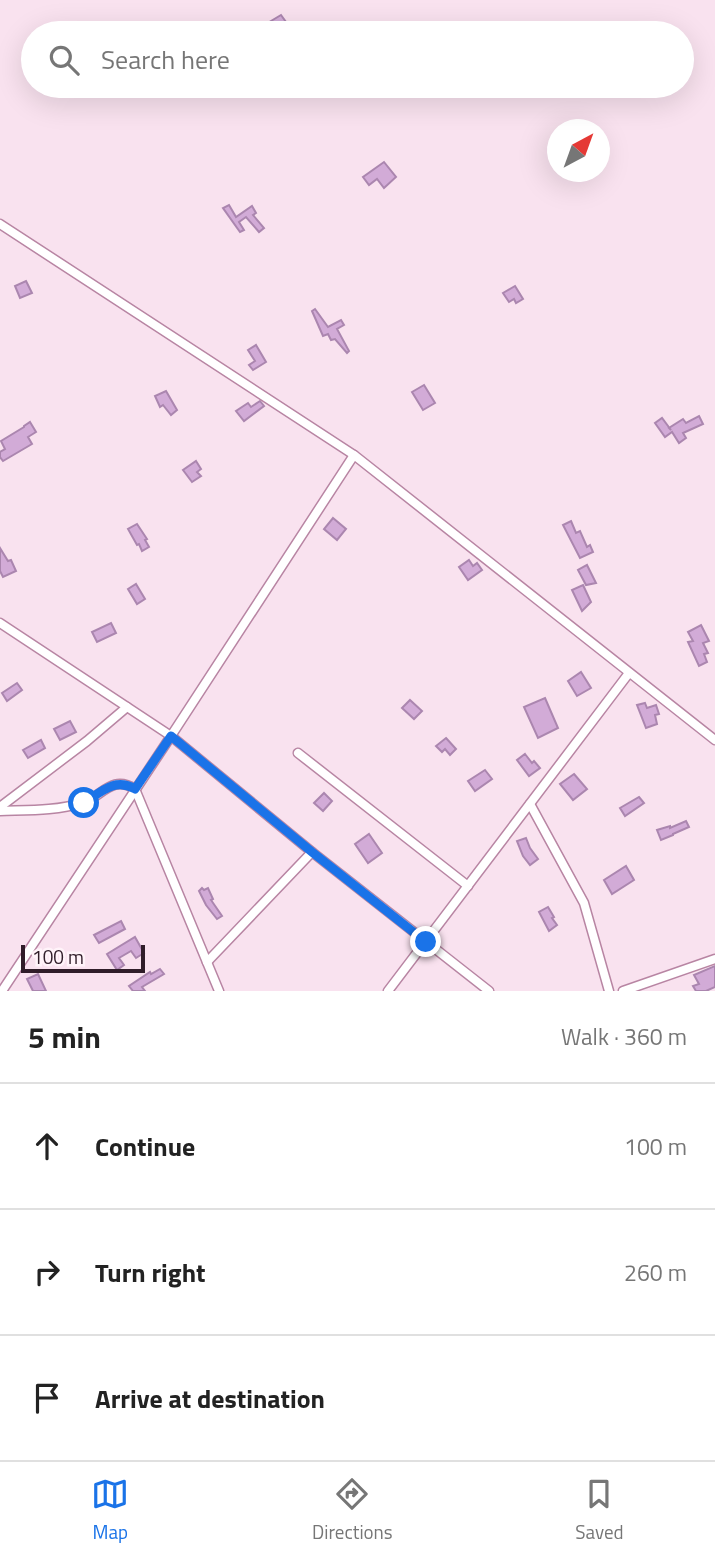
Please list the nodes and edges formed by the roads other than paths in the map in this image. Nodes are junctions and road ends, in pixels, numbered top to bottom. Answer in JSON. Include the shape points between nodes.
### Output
{"nodes":[{"id":1,"x":0,"y":224,"type":"edge"},
{"id":2,"x":354,"y":455,"type":"junction"},
{"id":3,"x":0,"y":623,"type":"edge"},
{"id":4,"x":629,"y":673,"type":"junction"},
{"id":5,"x":127,"y":707,"type":"junction"},
{"id":6,"x":171,"y":736,"type":"junction"},
{"id":7,"x":715,"y":740,"type":"edge"},
{"id":8,"x":298,"y":753,"type":"dead end"},
{"id":9,"x":135,"y":789,"type":"junction"},
{"id":10,"x":530,"y":804,"type":"junction"},
{"id":11,"x":0,"y":809,"type":"edge"},
{"id":12,"x":312,"y":852,"type":"junction"},
{"id":13,"x":468,"y":886,"type":"junction"},
{"id":14,"x":426,"y":942,"type":"junction"},
{"id":15,"x":715,"y":959,"type":"edge"},
{"id":16,"x":207,"y":962,"type":"junction"},
{"id":17,"x":2,"y":991,"type":"edge"},
{"id":18,"x":219,"y":991,"type":"edge"},
{"id":19,"x":388,"y":991,"type":"edge"},
{"id":20,"x":489,"y":991,"type":"edge"},
{"id":21,"x":609,"y":991,"type":"edge"},
{"id":22,"x":622,"y":991,"type":"edge"}],
"edges":[{"from":1,"to":2,"type":"street"},
{"from":2,"to":4,"type":"street"},
{"from":2,"to":6,"type":"street"},
{"from":3,"to":5,"type":"street"},
{"from":4,"to":7,"type":"street"},
{"from":4,"to":10,"type":"street"},
{"from":5,"to":6,"type":"street"},
{"from":5,"to":11,"type":"street"},
{"from":6,"to":9,"type":"street"},
{"from":6,"to":12,"type":"street"},
{"from":8,"to":13,"type":"street"},
{"from":9,"to":11,"type":"street","via":[[120,783],[84,803],[40,810]]},
{"from":9,"to":16,"type":"street"},
{"from":9,"to":17,"type":"street"},
{"from":10,"to":13,"type":"street"},
{"from":10,"to":21,"type":"street","via":[[584,903]]},
{"from":12,"to":14,"type":"street"},
{"from":12,"to":16,"type":"street"},
{"from":13,"to":14,"type":"street"},
{"from":14,"to":19,"type":"street"},
{"from":14,"to":20,"type":"street"},
{"from":15,"to":22,"type":"street"},
{"from":16,"to":18,"type":"street"}]}
